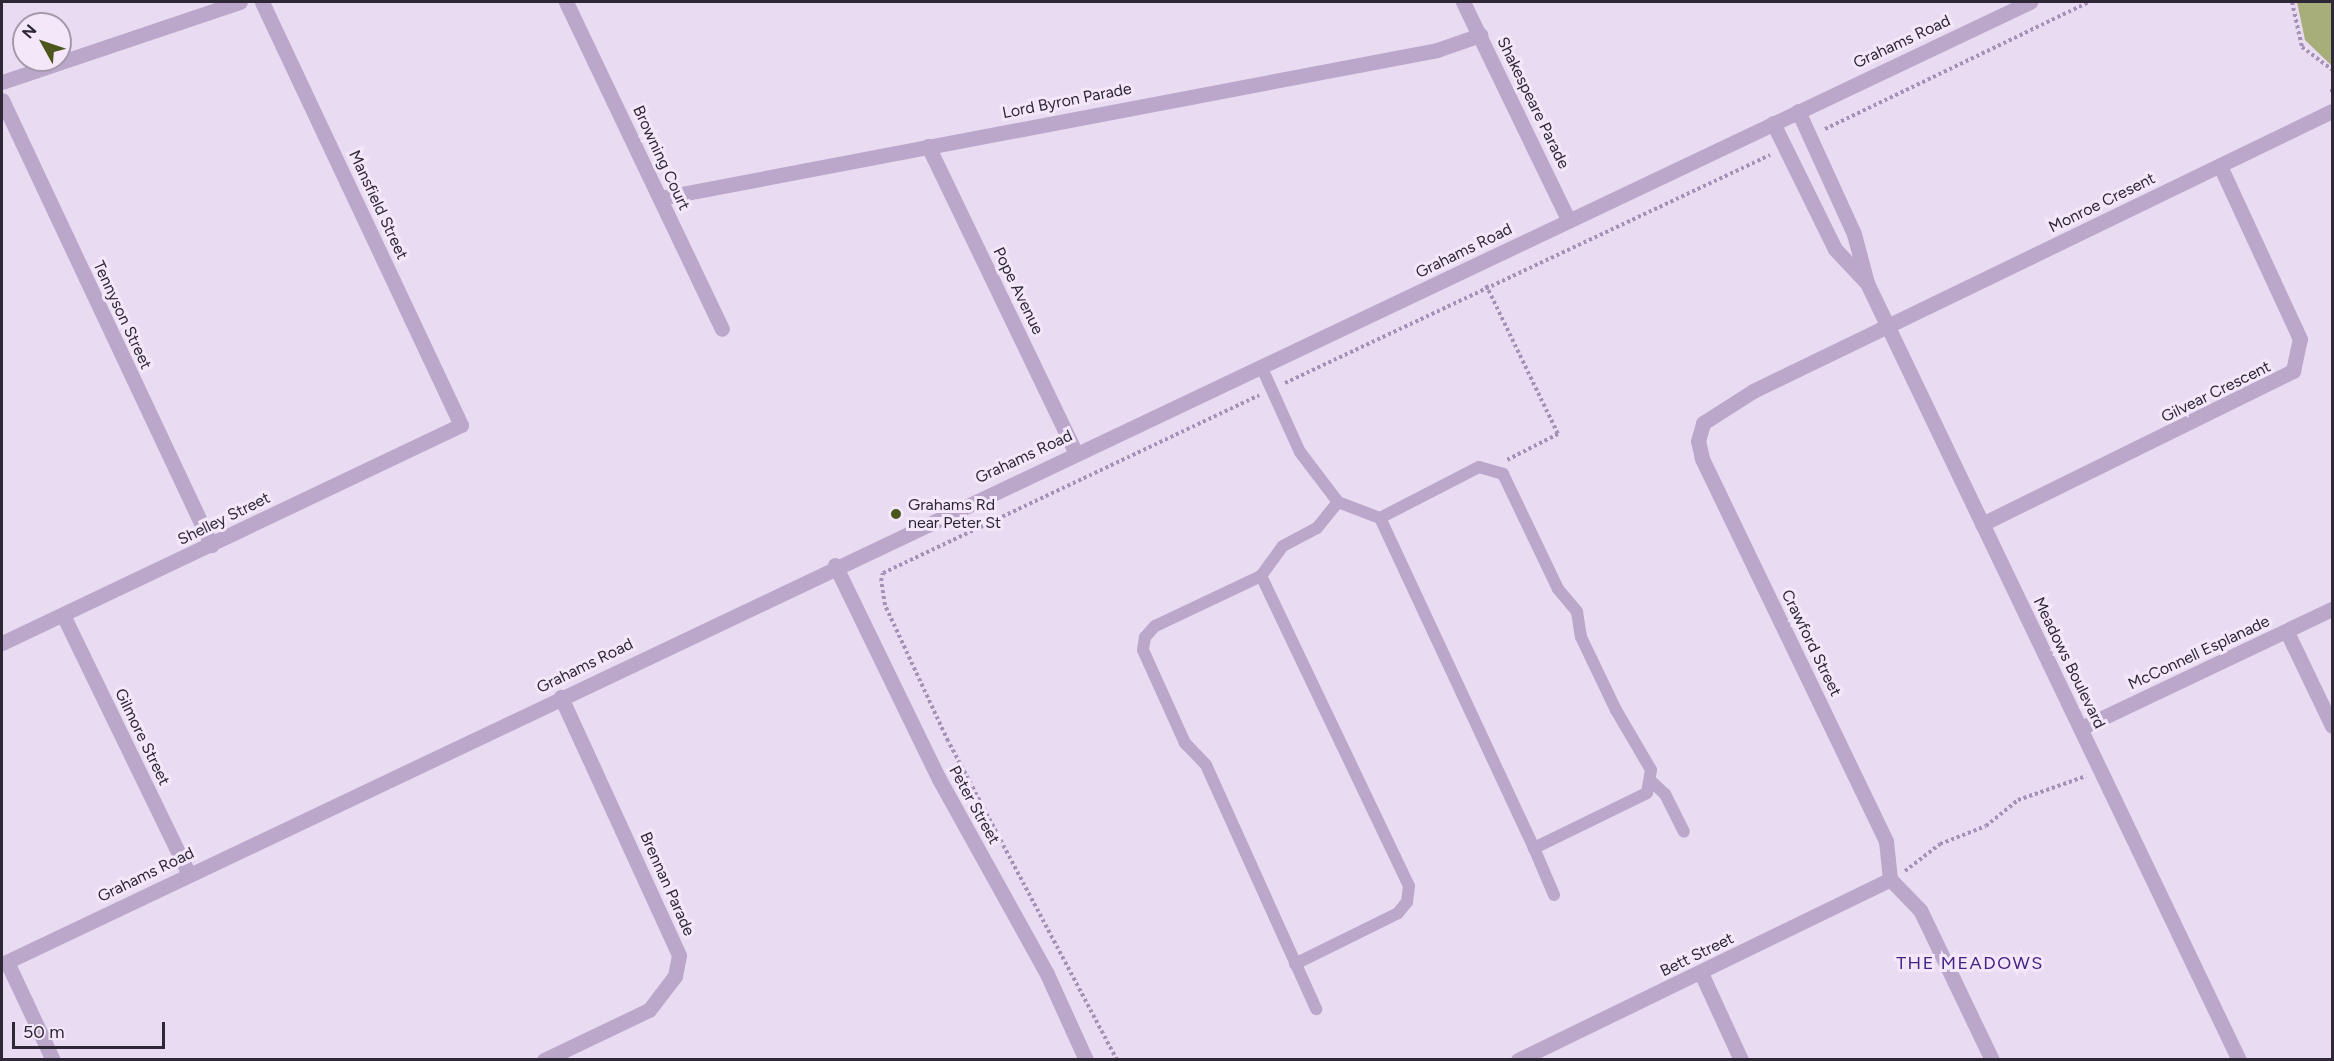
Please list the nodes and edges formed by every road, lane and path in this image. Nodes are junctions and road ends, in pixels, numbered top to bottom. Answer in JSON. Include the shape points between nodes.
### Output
{"nodes":[{"id":1,"x":240,"y":2,"type":"edge"},
{"id":2,"x":262,"y":2,"type":"edge"},
{"id":3,"x":566,"y":2,"type":"edge"},
{"id":4,"x":1463,"y":2,"type":"edge"},
{"id":5,"x":2030,"y":2,"type":"edge"},
{"id":6,"x":2089,"y":2,"type":"edge"},
{"id":7,"x":2292,"y":2,"type":"edge"},
{"id":8,"x":1480,"y":35,"type":"junction"},
{"id":9,"x":2332,"y":70,"type":"edge"},
{"id":10,"x":2,"y":82,"type":"edge"},
{"id":11,"x":2,"y":100,"type":"edge"},
{"id":12,"x":1798,"y":111,"type":"junction"},
{"id":13,"x":2332,"y":111,"type":"edge"},
{"id":14,"x":1773,"y":123,"type":"junction"},
{"id":15,"x":1825,"y":129,"type":"dead end"},
{"id":16,"x":928,"y":146,"type":"junction"},
{"id":17,"x":1770,"y":155,"type":"dead end"},
{"id":18,"x":2220,"y":166,"type":"junction"},
{"id":19,"x":660,"y":198,"type":"junction"},
{"id":20,"x":1569,"y":220,"type":"junction"},
{"id":21,"x":1477,"y":265,"type":"junction"},
{"id":22,"x":1867,"y":283,"type":"junction"},
{"id":23,"x":1487,"y":286,"type":"junction"},
{"id":24,"x":1888,"y":327,"type":"junction"},
{"id":25,"x":722,"y":329,"type":"dead end"},
{"id":26,"x":1262,"y":368,"type":"junction"},
{"id":27,"x":1271,"y":389,"type":"junction"},
{"id":28,"x":461,"y":424,"type":"joint"},
{"id":29,"x":1075,"y":452,"type":"junction"},
{"id":30,"x":1492,"y":467,"type":"junction"},
{"id":31,"x":1338,"y":502,"type":"junction"},
{"id":32,"x":1380,"y":518,"type":"junction"},
{"id":33,"x":1982,"y":524,"type":"junction"},
{"id":34,"x":211,"y":545,"type":"junction"},
{"id":35,"x":835,"y":565,"type":"junction"},
{"id":36,"x":1261,"y":576,"type":"junction"},
{"id":37,"x":2332,"y":609,"type":"edge"},
{"id":38,"x":63,"y":615,"type":"junction"},
{"id":39,"x":2287,"y":632,"type":"junction"},
{"id":40,"x":2,"y":643,"type":"edge"},
{"id":41,"x":561,"y":697,"type":"junction"},
{"id":42,"x":2332,"y":726,"type":"edge"},
{"id":43,"x":2081,"y":728,"type":"junction"},
{"id":44,"x":2100,"y":769,"type":"junction"},
{"id":45,"x":1652,"y":782,"type":"junction"},
{"id":46,"x":1684,"y":832,"type":"dead end"},
{"id":47,"x":1534,"y":848,"type":"junction"},
{"id":48,"x":189,"y":874,"type":"junction"},
{"id":49,"x":1890,"y":879,"type":"junction"},
{"id":50,"x":1554,"y":895,"type":"dead end"},
{"id":51,"x":4,"y":963,"type":"edge"},
{"id":52,"x":1295,"y":964,"type":"junction"},
{"id":53,"x":1701,"y":974,"type":"junction"},
{"id":54,"x":1316,"y":1009,"type":"dead end"},
{"id":55,"x":52,"y":1059,"type":"edge"},
{"id":56,"x":544,"y":1059,"type":"edge"},
{"id":57,"x":1086,"y":1059,"type":"edge"},
{"id":58,"x":1117,"y":1059,"type":"edge"},
{"id":59,"x":1518,"y":1059,"type":"edge"},
{"id":60,"x":1740,"y":1059,"type":"edge"},
{"id":61,"x":1992,"y":1059,"type":"edge"},
{"id":62,"x":2239,"y":1059,"type":"edge"}],
"edges":[{"from":1,"to":10,"type":"street"},
{"from":2,"to":28,"type":"street","name":"Mansfield Street"},
{"from":3,"to":19,"type":"street","name":"Browning Court"},
{"from":4,"to":8,"type":"street","name":"Shakespeare Parade"},
{"from":5,"to":12,"type":"street","name":"Grahams Road"},
{"from":6,"to":15,"type":"path"},
{"from":7,"to":9,"type":"path","via":[[2302,47]]},
{"from":8,"to":16,"type":"street","name":"Lord Byron Parade","via":[[1437,50]]},
{"from":8,"to":20,"type":"street","name":"Shakespeare Parade"},
{"from":11,"to":34,"type":"street","name":"Tennyson Street"},
{"from":12,"to":14,"type":"street","name":"Grahams Road"},
{"from":12,"to":22,"type":"street","name":"Meadows Boulevard","via":[[1854,234]]},
{"from":13,"to":18,"type":"street","name":"Monroe Cresent"},
{"from":14,"to":20,"type":"street","name":"Grahams Road"},
{"from":14,"to":22,"type":"street","name":"Meadows Boulevard","via":[[1835,249]]},
{"from":16,"to":19,"type":"street","name":"Lord Byron Parade"},
{"from":16,"to":29,"type":"street","name":"Pope Avenue"},
{"from":17,"to":23,"type":"path"},
{"from":18,"to":24,"type":"street","name":"Monroe Cresent"},
{"from":18,"to":33,"type":"street","name":"Gilvear Crescent","via":[[2300,339],[2293,371]]},
{"from":19,"to":25,"type":"street","name":"Browning Court"},
{"from":20,"to":21,"type":"street","name":"Grahams Road"},
{"from":21,"to":23,"type":"path"},
{"from":21,"to":26,"type":"street","name":"Grahams Road"},
{"from":22,"to":24,"type":"street","name":"Meadows Boulevard"},
{"from":23,"to":27,"type":"path"},
{"from":23,"to":30,"type":"path","via":[[1558,434]]},
{"from":24,"to":33,"type":"street","name":"Meadows Boulevard"},
{"from":24,"to":49,"type":"street","name":"Crawford Street","via":[[1714,412],[1698,441],[1886,840]]},
{"from":26,"to":27,"type":"lane"},
{"from":26,"to":29,"type":"street","name":"Grahams Road"},
{"from":27,"to":31,"type":"lane","via":[[1300,452]]},
{"from":27,"to":58,"type":"path","via":[[883,573],[881,581],[885,605],[948,741]]},
{"from":28,"to":34,"type":"street","name":"Shelley Street"},
{"from":29,"to":35,"type":"street","name":"Grahams Road"},
{"from":30,"to":32,"type":"lane","via":[[1479,467]]},
{"from":30,"to":45,"type":"lane","via":[[1503,474],[1558,589],[1577,612],[1581,637],[1616,710],[1630,727]]},
{"from":31,"to":32,"type":"lane"},
{"from":31,"to":36,"type":"lane","via":[[1317,528],[1283,546]]},
{"from":32,"to":47,"type":"lane"},
{"from":33,"to":43,"type":"street","name":"Meadows Boulevard"},
{"from":34,"to":38,"type":"street","name":"Shelley Street"},
{"from":35,"to":41,"type":"street","name":"Grahams Road"},
{"from":35,"to":57,"type":"street","name":"Peter Street","via":[[939,779],[1047,974]]},
{"from":36,"to":52,"type":"lane","via":[[1409,886],[1407,902],[1398,913]]},
{"from":36,"to":52,"type":"lane","via":[[1155,626],[1144,637],[1143,650],[1185,743],[1211,775]]},
{"from":37,"to":39,"type":"street","name":"McConnell Esplanade"},
{"from":38,"to":40,"type":"street","name":"Shelley Street"},
{"from":38,"to":48,"type":"street","name":"Gilmore Street"},
{"from":39,"to":42,"type":"street"},
{"from":39,"to":43,"type":"street","name":"McConnell Esplanade"},
{"from":41,"to":48,"type":"street","name":"Grahams Road"},
{"from":41,"to":56,"type":"street","name":"Brennan Parade","via":[[679,955],[675,976],[649,1010]]},
{"from":43,"to":44,"type":"street","name":"Meadows Boulevard"},
{"from":44,"to":49,"type":"path","via":[[2018,800],[1986,826],[1940,844]]},
{"from":44,"to":62,"type":"street","name":"Meadows Boulevard"},
{"from":45,"to":46,"type":"lane","via":[[1665,794]]},
{"from":45,"to":47,"type":"lane","via":[[1639,799]]},
{"from":47,"to":50,"type":"lane"},
{"from":48,"to":51,"type":"street","name":"Grahams Road"},
{"from":49,"to":53,"type":"street","name":"Bett Street"},
{"from":49,"to":61,"type":"street","via":[[1920,910]]},
{"from":51,"to":55,"type":"street"},
{"from":52,"to":54,"type":"lane"},
{"from":53,"to":59,"type":"street","name":"Bett Street"},
{"from":53,"to":60,"type":"street"}]}
